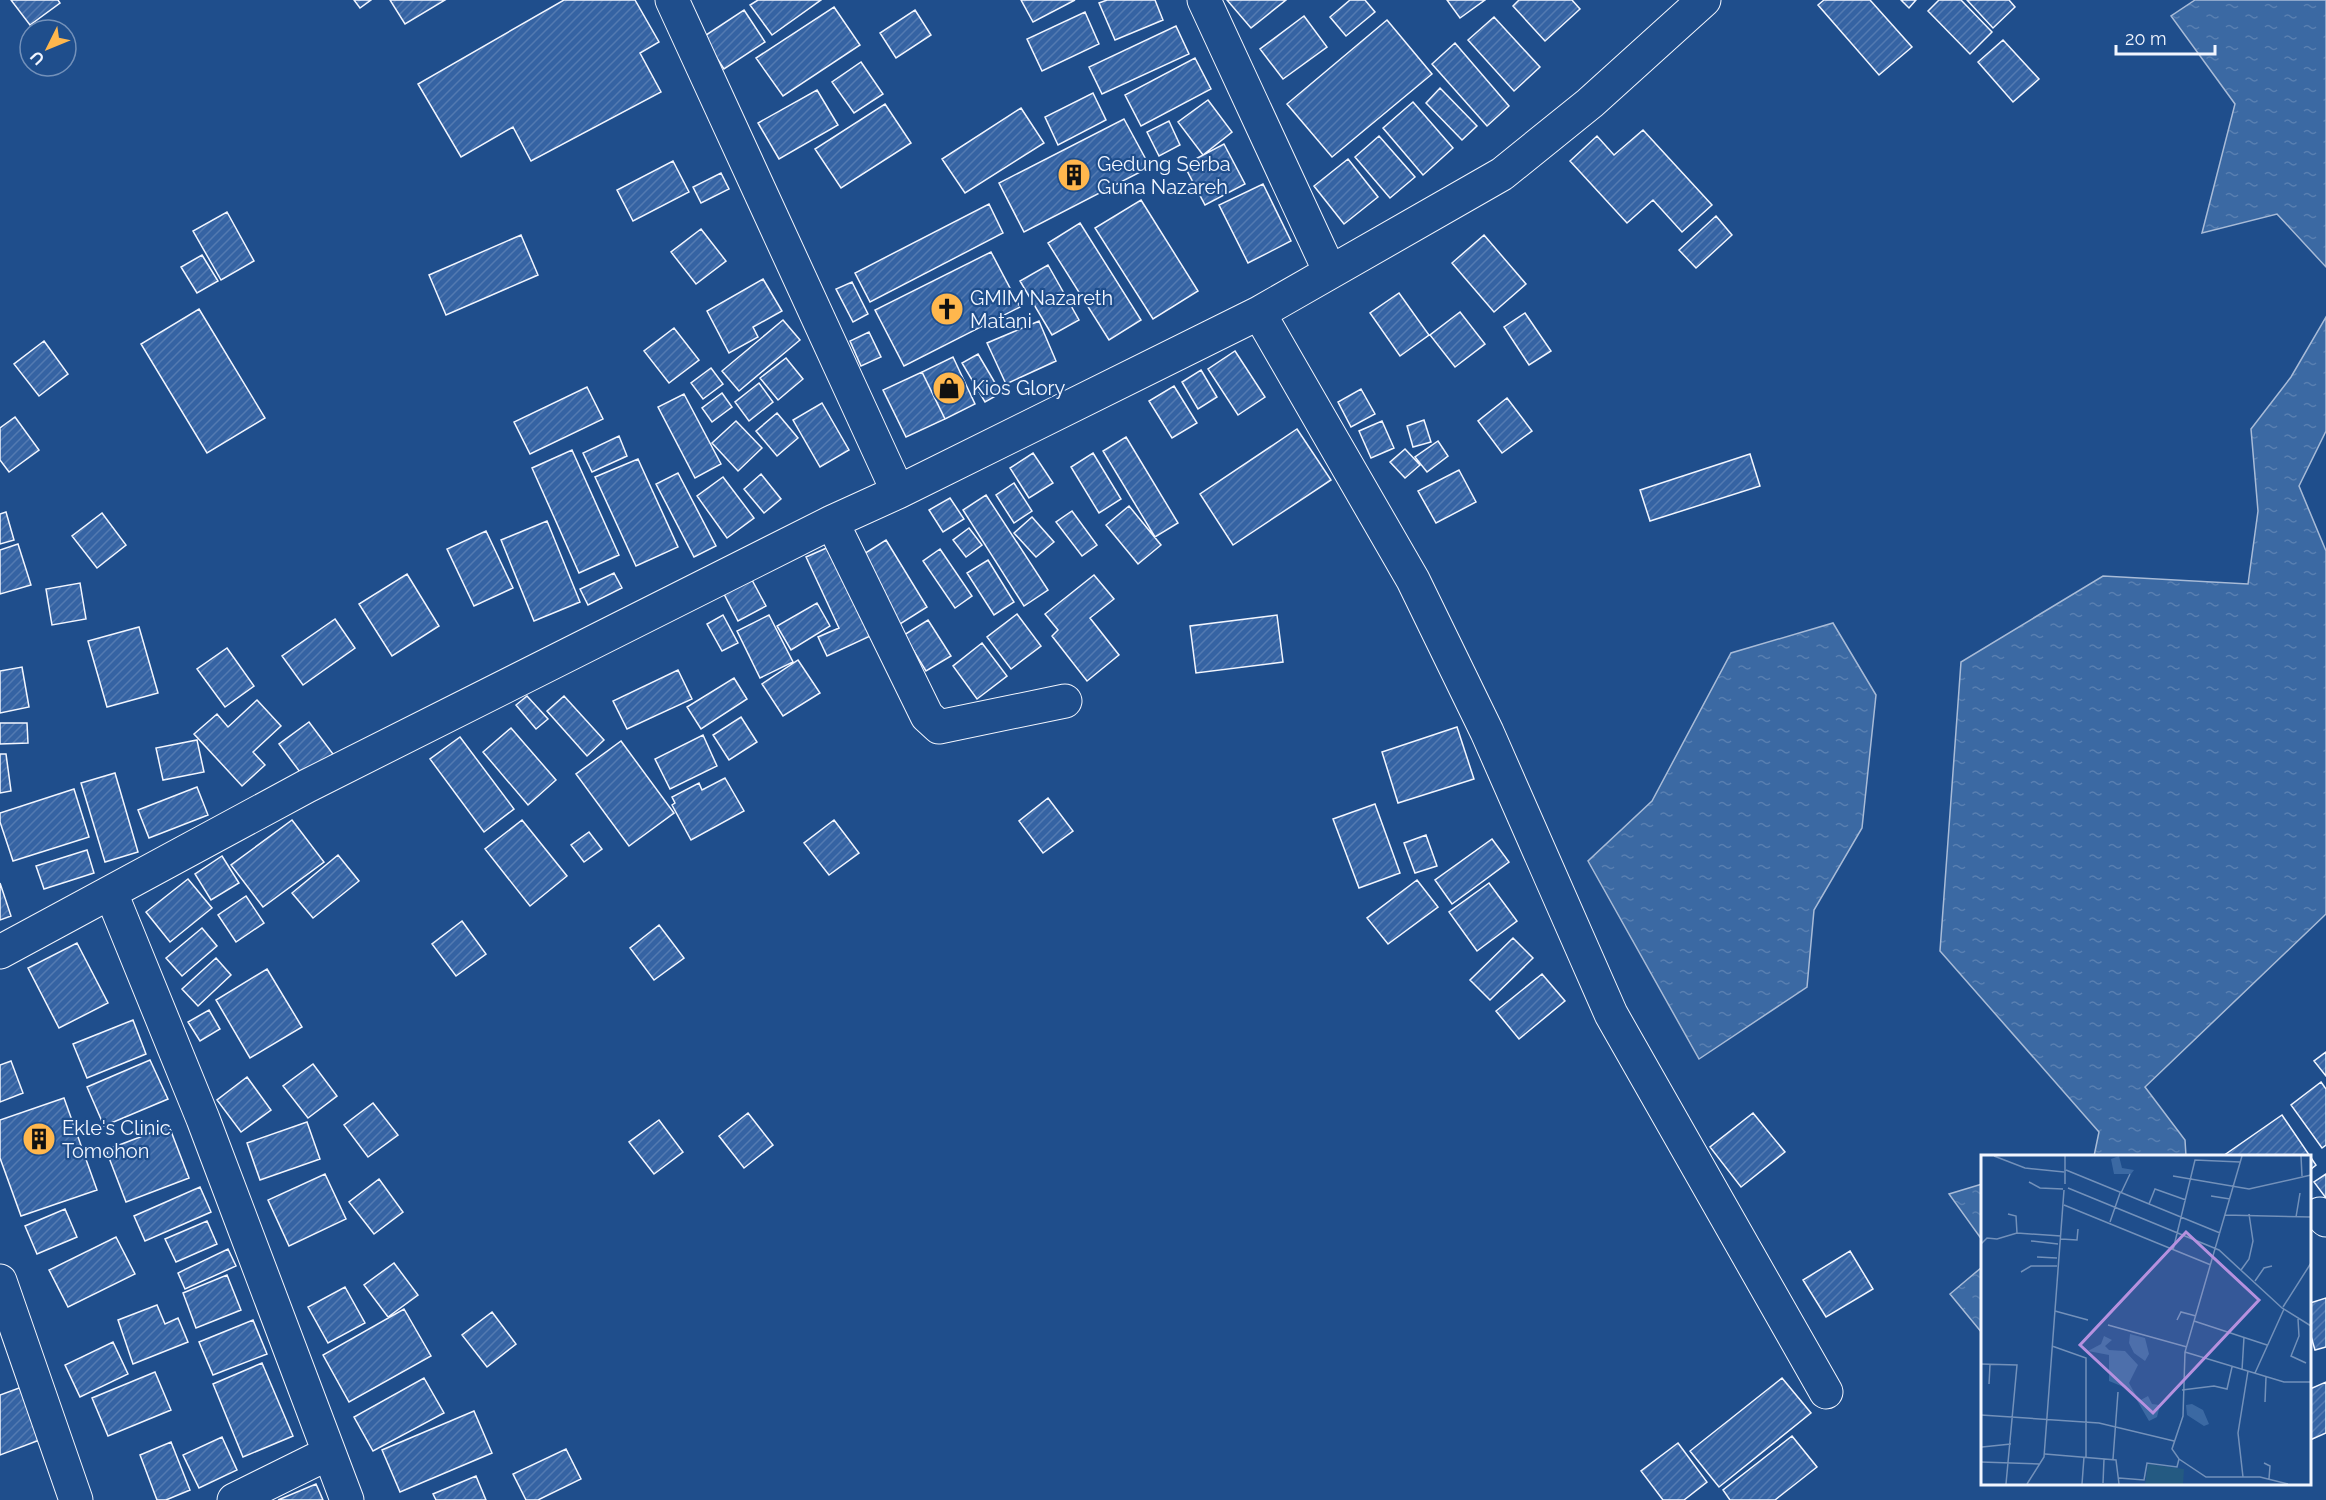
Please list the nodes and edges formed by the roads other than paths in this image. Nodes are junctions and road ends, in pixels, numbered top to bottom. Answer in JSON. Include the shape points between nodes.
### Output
{"nodes":[{"id":1,"x":672,"y":0,"type":"edge"},
{"id":2,"x":1204,"y":0,"type":"edge"},
{"id":3,"x":1704,"y":0,"type":"edge"},
{"id":4,"x":1330,"y":273,"type":"junction"},
{"id":5,"x":1259,"y":313,"type":"junction"},
{"id":6,"x":898,"y":492,"type":"junction"},
{"id":7,"x":832,"y":522,"type":"junction"},
{"id":8,"x":1065,"y":702,"type":"dead end"},
{"id":9,"x":111,"y":893,"type":"junction"},
{"id":10,"x":0,"y":952,"type":"edge"},
{"id":11,"x":0,"y":1281,"type":"edge"},
{"id":12,"x":1826,"y":1392,"type":"dead end"},
{"id":13,"x":329,"y":1453,"type":"junction"},
{"id":14,"x":76,"y":1500,"type":"edge"},
{"id":15,"x":234,"y":1500,"type":"edge"},
{"id":16,"x":347,"y":1500,"type":"edge"}],
"edges":[{"from":1,"to":6,"type":"main road"},
{"from":2,"to":4,"type":"main road"},
{"from":3,"to":4,"type":"main road","via":[[1590,104],[1502,174]]},
{"from":4,"to":5,"type":"main road"},
{"from":5,"to":6,"type":"main road"},
{"from":5,"to":12,"type":"main road","via":[[1413,580],[1487,732],[1611,1014]]},
{"from":6,"to":7,"type":"main road"},
{"from":7,"to":8,"type":"main road","via":[[933,724],[939,727]]},
{"from":7,"to":9,"type":"main road","via":[[307,786]]},
{"from":9,"to":10,"type":"main road"},
{"from":9,"to":13,"type":"main road","via":[[203,1119]]},
{"from":11,"to":14,"type":"main road"},
{"from":13,"to":15,"type":"main road"},
{"from":13,"to":16,"type":"main road"}]}
